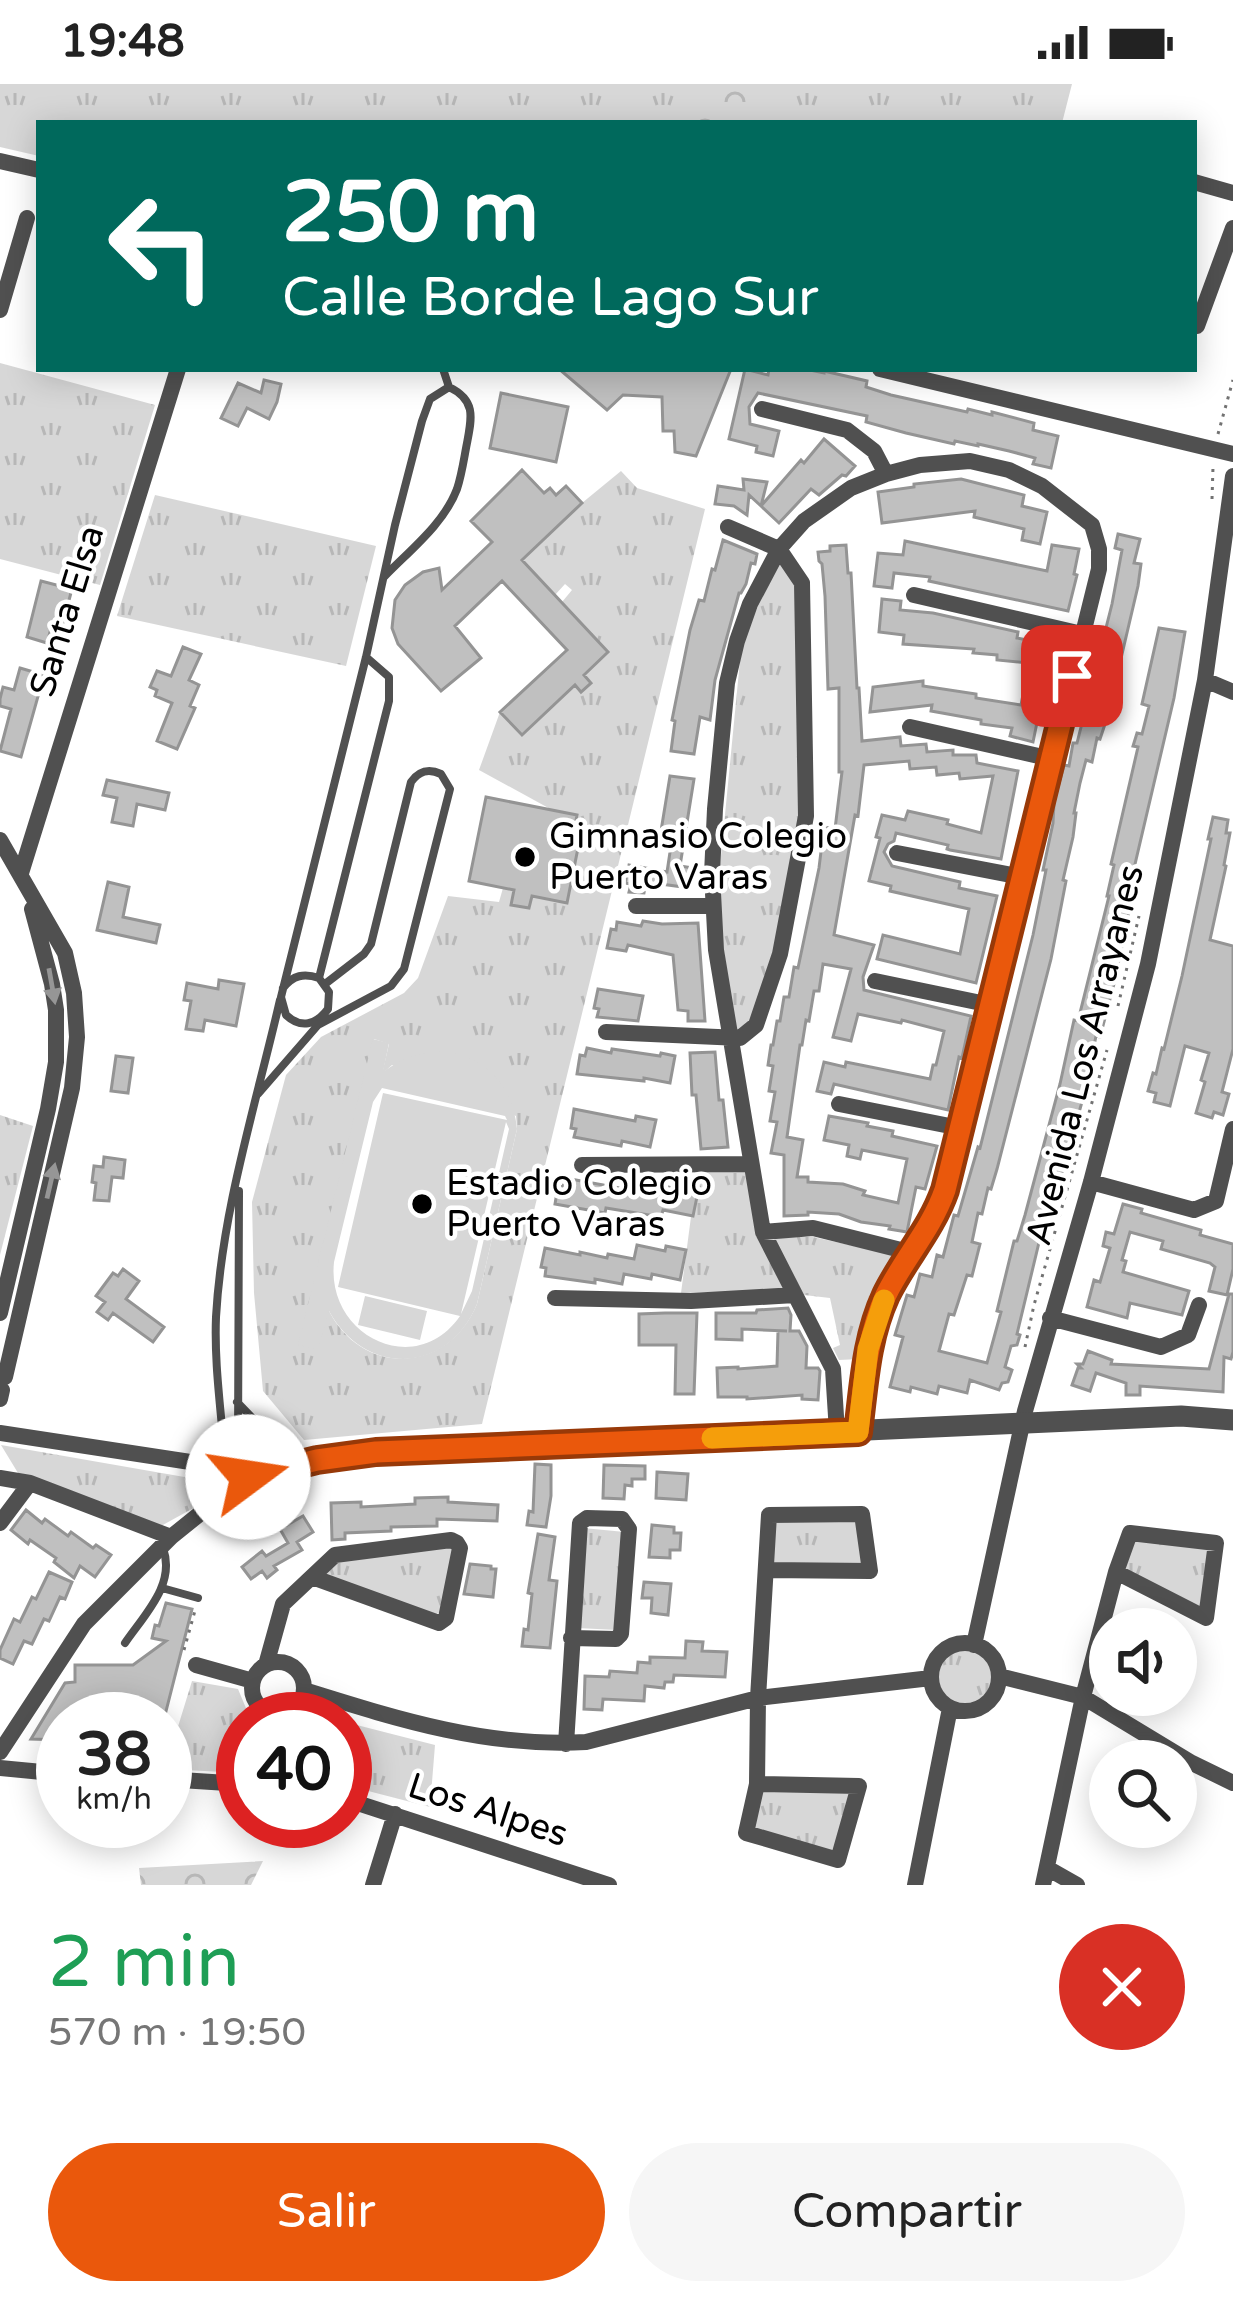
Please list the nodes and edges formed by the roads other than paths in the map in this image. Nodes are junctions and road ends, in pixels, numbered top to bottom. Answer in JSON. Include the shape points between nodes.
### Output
{"nodes":[{"id":1,"x":0,"y":161,"type":"edge"},
{"id":2,"x":36,"y":169,"type":"edge"},
{"id":3,"x":1197,"y":183,"type":"edge"},
{"id":4,"x":1233,"y":193,"type":"edge"},
{"id":5,"x":27,"y":218,"type":"dead end"},
{"id":6,"x":1233,"y":228,"type":"edge"},
{"id":7,"x":0,"y":310,"type":"edge"},
{"id":8,"x":1197,"y":326,"type":"edge"},
{"id":9,"x":177,"y":372,"type":"edge"},
{"id":10,"x":444,"y":372,"type":"edge"},
{"id":11,"x":893,"y":372,"type":"edge"},
{"id":12,"x":449,"y":387,"type":"junction"},
{"id":13,"x":762,"y":410,"type":"dead end"},
{"id":14,"x":1233,"y":454,"type":"edge"},
{"id":15,"x":886,"y":474,"type":"junction"},
{"id":16,"x":1233,"y":476,"type":"edge"},
{"id":17,"x":728,"y":527,"type":"dead end"},
{"id":18,"x":778,"y":549,"type":"junction"},
{"id":19,"x":1228,"y":549,"type":"edge"},
{"id":20,"x":383,"y":578,"type":"junction"},
{"id":21,"x":914,"y":595,"type":"dead end"},
{"id":22,"x":1082,"y":634,"type":"junction"},
{"id":23,"x":366,"y":657,"type":"junction"},
{"id":24,"x":1205,"y":680,"type":"junction"},
{"id":25,"x":1233,"y":692,"type":"edge"},
{"id":26,"x":910,"y":727,"type":"dead end"},
{"id":27,"x":1052,"y":759,"type":"junction"},
{"id":28,"x":0,"y":840,"type":"edge"},
{"id":29,"x":897,"y":853,"type":"dead end"},
{"id":30,"x":21,"y":873,"type":"junction"},
{"id":31,"x":1022,"y":878,"type":"junction"},
{"id":32,"x":636,"y":906,"type":"dead end"},
{"id":33,"x":713,"y":906,"type":"junction"},
{"id":34,"x":322,"y":981,"type":"junction"},
{"id":35,"x":875,"y":981,"type":"dead end"},
{"id":36,"x":282,"y":992,"type":"junction"},
{"id":37,"x":991,"y":1005,"type":"junction"},
{"id":38,"x":319,"y":1022,"type":"junction"},
{"id":39,"x":606,"y":1032,"type":"dead end"},
{"id":40,"x":730,"y":1036,"type":"junction"},
{"id":41,"x":258,"y":1094,"type":"junction"},
{"id":42,"x":839,"y":1104,"type":"dead end"},
{"id":43,"x":960,"y":1128,"type":"junction"},
{"id":44,"x":1233,"y":1129,"type":"edge"},
{"id":45,"x":751,"y":1164,"type":"junction"},
{"id":46,"x":582,"y":1165,"type":"dead end"},
{"id":47,"x":239,"y":1172,"type":"junction"},
{"id":48,"x":1091,"y":1182,"type":"junction"},
{"id":49,"x":763,"y":1232,"type":"junction"},
{"id":50,"x":24,"y":1252,"type":"junction"},
{"id":51,"x":913,"y":1253,"type":"junction"},
{"id":52,"x":795,"y":1295,"type":"junction"},
{"id":53,"x":555,"y":1298,"type":"dead end"},
{"id":54,"x":1198,"y":1305,"type":"dead end"},
{"id":55,"x":0,"y":1313,"type":"edge"},
{"id":56,"x":1050,"y":1318,"type":"junction"},
{"id":57,"x":866,"y":1368,"type":"junction"},
{"id":58,"x":833,"y":1369,"type":"junction"},
{"id":59,"x":2,"y":1388,"type":"edge"},
{"id":60,"x":237,"y":1402,"type":"junction"},
{"id":61,"x":1233,"y":1420,"type":"edge"},
{"id":62,"x":1022,"y":1424,"type":"junction"},
{"id":63,"x":848,"y":1432,"type":"junction"},
{"id":64,"x":0,"y":1433,"type":"edge"},
{"id":65,"x":317,"y":1460,"type":"junction"},
{"id":66,"x":229,"y":1474,"type":"junction"},
{"id":67,"x":0,"y":1478,"type":"edge"},
{"id":68,"x":30,"y":1483,"type":"junction"},
{"id":69,"x":207,"y":1508,"type":"joint"},
{"id":70,"x":0,"y":1523,"type":"edge"},
{"id":71,"x":167,"y":1542,"type":"junction"},
{"id":72,"x":766,"y":1570,"type":"junction"},
{"id":73,"x":1116,"y":1572,"type":"junction"},
{"id":74,"x":312,"y":1577,"type":"junction"},
{"id":75,"x":162,"y":1588,"type":"junction"},
{"id":76,"x":198,"y":1598,"type":"road end"},
{"id":77,"x":572,"y":1638,"type":"junction"},
{"id":78,"x":124,"y":1643,"type":"dead end"},
{"id":79,"x":974,"y":1645,"type":"junction"},
{"id":80,"x":196,"y":1665,"type":"road end"},
{"id":81,"x":266,"y":1665,"type":"junction"},
{"id":82,"x":999,"y":1676,"type":"junction"},
{"id":83,"x":931,"y":1678,"type":"junction"},
{"id":84,"x":253,"y":1681,"type":"junction"},
{"id":85,"x":304,"y":1690,"type":"junction"},
{"id":86,"x":1083,"y":1697,"type":"junction"},
{"id":87,"x":758,"y":1698,"type":"junction"},
{"id":88,"x":950,"y":1708,"type":"junction"},
{"id":89,"x":566,"y":1744,"type":"junction"},
{"id":90,"x":0,"y":1752,"type":"edge"},
{"id":91,"x":0,"y":1768,"type":"edge"},
{"id":92,"x":36,"y":1771,"type":"edge"},
{"id":93,"x":1233,"y":1783,"type":"edge"},
{"id":94,"x":757,"y":1784,"type":"junction"},
{"id":95,"x":372,"y":1807,"type":"edge"},
{"id":96,"x":395,"y":1814,"type":"junction"},
{"id":97,"x":1045,"y":1876,"type":"edge"},
{"id":98,"x":374,"y":1885,"type":"edge"},
{"id":99,"x":609,"y":1885,"type":"edge"},
{"id":100,"x":915,"y":1885,"type":"edge"},
{"id":101,"x":1077,"y":1885,"type":"edge"}],
"edges":[{"from":1,"to":2,"type":"street"},
{"from":3,"to":4,"type":"street"},
{"from":5,"to":7,"type":"street"},
{"from":6,"to":8,"type":"street"},
{"from":9,"to":30,"type":"street","name":"Santa Elsa"},
{"from":10,"to":12,"type":"lane"},
{"from":11,"to":14,"type":"street"},
{"from":12,"to":20,"type":"lane","via":[[430,399],[422,421]]},
{"from":12,"to":20,"type":"lane","via":[[462,393],[472,417],[458,486]]},
{"from":13,"to":15,"type":"street","via":[[847,430],[874,451]]},
{"from":15,"to":18,"type":"street","via":[[819,508]]},
{"from":15,"to":22,"type":"street","via":[[945,462],[990,465],[1042,485],[1092,525],[1099,569]]},
{"from":16,"to":19,"type":"street","name":"Avenida Los Arrayanes"},
{"from":17,"to":18,"type":"street"},
{"from":18,"to":33,"type":"street","via":[[731,662]]},
{"from":18,"to":40,"type":"street","via":[[802,584],[806,817],[781,955],[756,1025]]},
{"from":19,"to":24,"type":"street","name":"Avenida Los Arrayanes"},
{"from":20,"to":23,"type":"lane"},
{"from":21,"to":22,"type":"street"},
{"from":22,"to":27,"type":"street"},
{"from":23,"to":34,"type":"lane","via":[[389,677],[389,701]]},
{"from":23,"to":36,"type":"lane"},
{"from":24,"to":25,"type":"street"},
{"from":24,"to":48,"type":"street","name":"Avenida Los Arrayanes","via":[[1148,964]]},
{"from":26,"to":27,"type":"street"},
{"from":27,"to":31,"type":"street"},
{"from":28,"to":30,"type":"street"},
{"from":29,"to":31,"type":"street"},
{"from":30,"to":50,"type":"street","via":[[56,1010],[50,1140]]},
{"from":31,"to":37,"type":"street"},
{"from":32,"to":33,"type":"street"},
{"from":33,"to":40,"type":"street"},
{"from":34,"to":36,"type":"lane","via":[[300,975]]},
{"from":34,"to":38,"type":"lane","via":[[330,1001]]},
{"from":34,"to":38,"type":"lane","via":[[370,944],[411,782],[421,772],[441,773],[450,789],[404,969],[392,986]]},
{"from":35,"to":37,"type":"street"},
{"from":36,"to":38,"type":"lane","via":[[292,1020]]},
{"from":36,"to":41,"type":"lane"},
{"from":37,"to":43,"type":"street"},
{"from":38,"to":41,"type":"lane"},
{"from":39,"to":40,"type":"street"},
{"from":40,"to":45,"type":"street"},
{"from":41,"to":47,"type":"lane"},
{"from":42,"to":43,"type":"street"},
{"from":43,"to":51,"type":"street","via":[[939,1207]]},
{"from":44,"to":48,"type":"street","via":[[1216,1201],[1194,1210]]},
{"from":45,"to":46,"type":"street"},
{"from":45,"to":49,"type":"street"},
{"from":47,"to":60,"type":"lane"},
{"from":47,"to":66,"type":"lane","via":[[216,1317]]},
{"from":48,"to":56,"type":"street","name":"Avenida Los Arrayanes"},
{"from":49,"to":51,"type":"street","via":[[813,1228]]},
{"from":49,"to":52,"type":"street"},
{"from":50,"to":55,"type":"street"},
{"from":50,"to":59,"type":"street"},
{"from":51,"to":57,"type":"street","via":[[879,1312]]},
{"from":52,"to":53,"type":"street"},
{"from":52,"to":58,"type":"street"},
{"from":54,"to":56,"type":"street","via":[[1188,1335],[1161,1347]]},
{"from":56,"to":62,"type":"street","name":"Avenida Los Arrayanes"},
{"from":57,"to":58,"type":"street"},
{"from":57,"to":63,"type":"street"},
{"from":58,"to":63,"type":"street"},
{"from":60,"to":65,"type":"lane","via":[[274,1437]]},
{"from":60,"to":66,"type":"lane","via":[[238,1448]]},
{"from":61,"to":62,"type":"street"},
{"from":62,"to":63,"type":"street"},
{"from":62,"to":79,"type":"street","name":"Avenida Los Arrayanes"},
{"from":63,"to":65,"type":"street"},
{"from":64,"to":66,"type":"street"},
{"from":65,"to":66,"type":"street"},
{"from":66,"to":69,"type":"street"},
{"from":67,"to":68,"type":"street"},
{"from":68,"to":70,"type":"street"},
{"from":68,"to":71,"type":"street"},
{"from":69,"to":71,"type":"street"},
{"from":71,"to":75,"type":"lane"},
{"from":71,"to":90,"type":"street","via":[[84,1624]]},
{"from":72,"to":72,"type":"street","via":[[769,1515],[862,1514],[870,1571]]},
{"from":72,"to":87,"type":"street"},
{"from":73,"to":73,"type":"street","via":[[1206,1618],[1216,1543],[1130,1533]]},
{"from":73,"to":86,"type":"street"},
{"from":74,"to":74,"type":"street","via":[[335,1555],[451,1540],[460,1548],[439,1623]]},
{"from":74,"to":81,"type":"street","via":[[283,1604]]},
{"from":75,"to":76,"type":"lane"},
{"from":75,"to":78,"type":"lane"},
{"from":77,"to":77,"type":"street","via":[[580,1523],[622,1519],[629,1529],[621,1634]]},
{"from":77,"to":89,"type":"street"},
{"from":79,"to":82,"type":"street","via":[[990,1654]]},
{"from":79,"to":83,"type":"street","via":[[948,1647]]},
{"from":80,"to":84,"type":"street"},
{"from":81,"to":84,"type":"street"},
{"from":81,"to":85,"type":"street","via":[[289,1664]]},
{"from":82,"to":86,"type":"street"},
{"from":82,"to":88,"type":"street","via":[[987,1703]]},
{"from":83,"to":87,"type":"street"},
{"from":83,"to":88,"type":"street"},
{"from":84,"to":85,"type":"street","via":[[256,1704],[270,1713],[294,1709]]},
{"from":85,"to":89,"type":"street","via":[[454,1733]]},
{"from":86,"to":93,"type":"street"},
{"from":86,"to":97,"type":"street"},
{"from":87,"to":89,"type":"street"},
{"from":87,"to":94,"type":"street"},
{"from":88,"to":100,"type":"street"},
{"from":91,"to":92,"type":"street"},
{"from":94,"to":94,"type":"street","via":[[859,1786],[838,1861],[746,1833]]},
{"from":95,"to":96,"type":"street","name":"Los Alpes"},
{"from":96,"to":98,"type":"street"},
{"from":96,"to":99,"type":"street","name":"Los Alpes"},
{"from":97,"to":101,"type":"street"}]}
